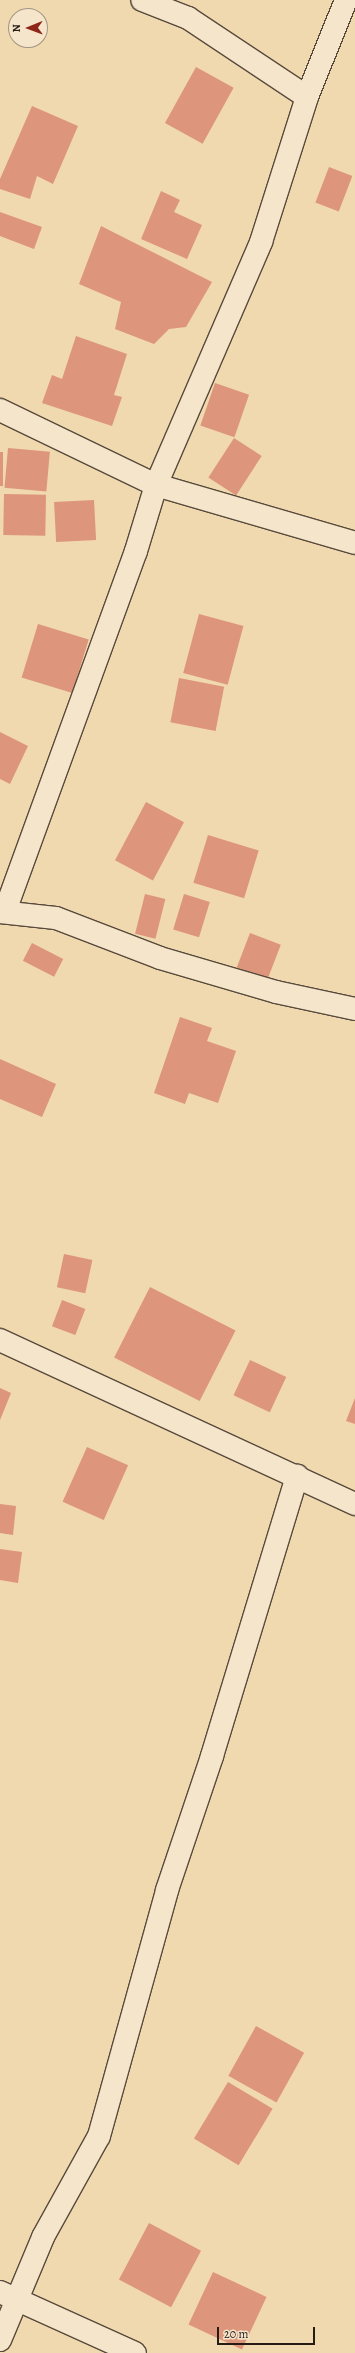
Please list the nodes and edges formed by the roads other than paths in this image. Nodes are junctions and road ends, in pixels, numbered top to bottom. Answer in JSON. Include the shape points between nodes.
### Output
{"nodes":[{"id":1,"x":142,"y":0,"type":"edge"},
{"id":2,"x":346,"y":0,"type":"edge"},
{"id":3,"x":307,"y":97,"type":"junction"},
{"id":4,"x":0,"y":410,"type":"edge"},
{"id":5,"x":156,"y":485,"type":"junction"},
{"id":6,"x":355,"y":543,"type":"edge"},
{"id":7,"x":2,"y":912,"type":"edge"},
{"id":8,"x":355,"y":1009,"type":"edge"},
{"id":9,"x":0,"y":1340,"type":"edge"},
{"id":10,"x":296,"y":1476,"type":"junction"},
{"id":11,"x":355,"y":1504,"type":"edge"},
{"id":12,"x":8,"y":2295,"type":"edge"},
{"id":13,"x":0,"y":2340,"type":"edge"},
{"id":14,"x":135,"y":2353,"type":"edge"}],
"edges":[{"from":1,"to":3,"type":"street","via":[[188,18]]},
{"from":2,"to":3,"type":"street"},
{"from":3,"to":5,"type":"street","via":[[261,242]]},
{"from":4,"to":5,"type":"street"},
{"from":5,"to":6,"type":"street"},
{"from":5,"to":7,"type":"street","via":[[136,551]]},
{"from":7,"to":8,"type":"street","via":[[56,918],[160,958],[276,992]]},
{"from":9,"to":10,"type":"street"},
{"from":10,"to":11,"type":"street"},
{"from":10,"to":12,"type":"street","via":[[212,1756],[167,1890],[99,2136]]},
{"from":12,"to":13,"type":"street"},
{"from":12,"to":14,"type":"street"}]}
